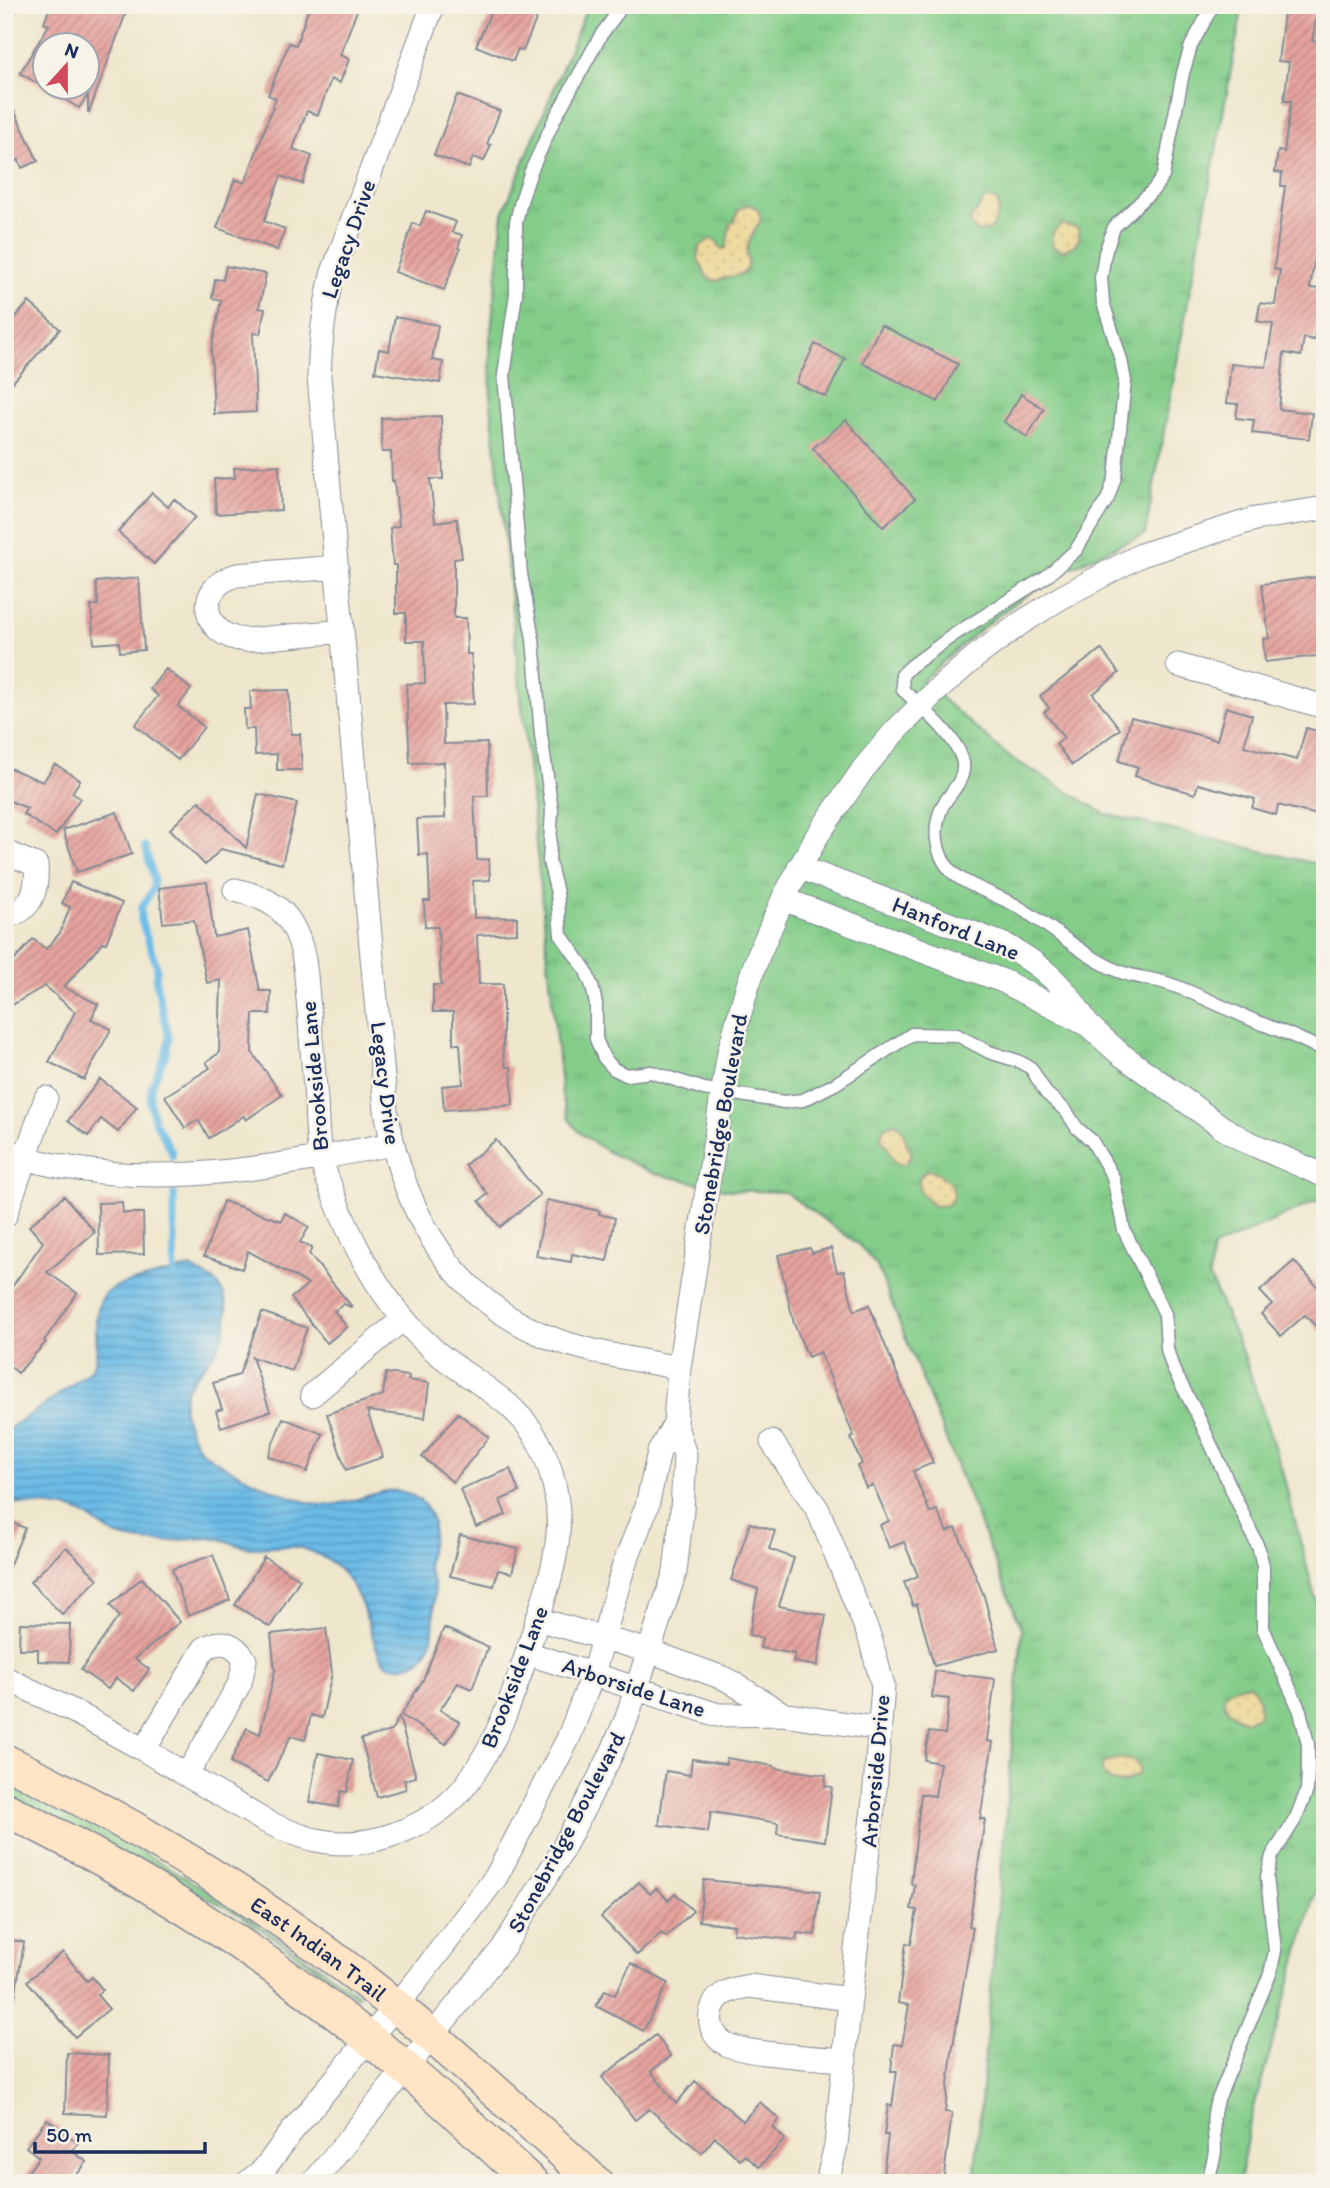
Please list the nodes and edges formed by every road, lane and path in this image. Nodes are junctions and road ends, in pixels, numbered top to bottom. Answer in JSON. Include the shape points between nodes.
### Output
{"nodes":[{"id":1,"x":433,"y":5,"type":"edge"},
{"id":2,"x":623,"y":5,"type":"edge"},
{"id":3,"x":1213,"y":5,"type":"edge"},
{"id":4,"x":1325,"y":508,"type":"edge"},
{"id":5,"x":337,"y":567,"type":"junction"},
{"id":6,"x":342,"y":631,"type":"junction"},
{"id":7,"x":1178,"y":666,"type":"dead end"},
{"id":8,"x":920,"y":707,"type":"junction"},
{"id":9,"x":1325,"y":707,"type":"edge"},
{"id":10,"x":5,"y":852,"type":"edge"},
{"id":11,"x":799,"y":867,"type":"junction"},
{"id":12,"x":234,"y":890,"type":"dead end"},
{"id":13,"x":783,"y":900,"type":"junction"},
{"id":14,"x":5,"y":916,"type":"edge"},
{"id":15,"x":1088,"y":1025,"type":"junction"},
{"id":16,"x":1325,"y":1052,"type":"edge"},
{"id":17,"x":722,"y":1091,"type":"junction"},
{"id":18,"x":46,"y":1098,"type":"dead end"},
{"id":19,"x":392,"y":1144,"type":"junction"},
{"id":20,"x":14,"y":1154,"type":"edge"},
{"id":21,"x":320,"y":1158,"type":"junction"},
{"id":22,"x":1325,"y":1176,"type":"edge"},
{"id":23,"x":5,"y":1216,"type":"edge"},
{"id":24,"x":403,"y":1320,"type":"junction"},
{"id":25,"x":679,"y":1368,"type":"junction"},
{"id":26,"x":312,"y":1395,"type":"dead end"},
{"id":27,"x":675,"y":1423,"type":"junction"},
{"id":28,"x":772,"y":1442,"type":"dead end"},
{"id":29,"x":537,"y":1619,"type":"junction"},
{"id":30,"x":603,"y":1639,"type":"junction"},
{"id":31,"x":649,"y":1651,"type":"junction"},
{"id":32,"x":527,"y":1653,"type":"junction"},
{"id":33,"x":593,"y":1674,"type":"junction"},
{"id":34,"x":5,"y":1678,"type":"edge"},
{"id":35,"x":636,"y":1687,"type":"junction"},
{"id":36,"x":783,"y":1714,"type":"junction"},
{"id":37,"x":880,"y":1729,"type":"junction"},
{"id":38,"x":144,"y":1750,"type":"junction"},
{"id":39,"x":5,"y":1761,"type":"edge"},
{"id":40,"x":187,"y":1774,"type":"junction"},
{"id":41,"x":5,"y":1810,"type":"edge"},
{"id":42,"x":850,"y":1999,"type":"junction"},
{"id":43,"x":396,"y":2006,"type":"junction"},
{"id":44,"x":431,"y":2036,"type":"junction"},
{"id":45,"x":369,"y":2039,"type":"junction"},
{"id":46,"x":845,"y":2060,"type":"junction"},
{"id":47,"x":405,"y":2069,"type":"junction"},
{"id":48,"x":247,"y":2183,"type":"edge"},
{"id":49,"x":313,"y":2183,"type":"edge"},
{"id":50,"x":532,"y":2183,"type":"edge"},
{"id":51,"x":596,"y":2183,"type":"edge"},
{"id":52,"x":827,"y":2183,"type":"edge"},
{"id":53,"x":1209,"y":2183,"type":"edge"}],
"edges":[{"from":1,"to":5,"type":"street","name":"Legacy Drive","via":[[332,275],[322,319],[319,377]]},
{"from":2,"to":17,"type":"lane","via":[[555,118],[531,172],[516,222],[516,294],[504,375],[521,574],[549,778],[549,862],[561,935],[592,986],[596,1039],[604,1058],[626,1075],[651,1072]]},
{"from":3,"to":8,"type":"lane","via":[[1183,72],[1163,176],[1114,227],[1105,253],[1103,302],[1125,381],[1115,477],[1108,498],[1076,550],[1048,576],[952,636],[902,675],[903,690]]},
{"from":4,"to":8,"type":"street","name":"Stonebridge Boulevard","via":[[1255,519],[1141,555],[1021,623]]},
{"from":5,"to":6,"type":"street","name":"Legacy Drive"},
{"from":5,"to":6,"type":"street","via":[[225,578],[215,586],[208,611],[211,623],[232,639]]},
{"from":6,"to":19,"type":"street","name":"Legacy Drive"},
{"from":7,"to":9,"type":"street"},
{"from":8,"to":11,"type":"street","name":"Stonebridge Boulevard","via":[[864,768]]},
{"from":8,"to":16,"type":"lane","via":[[948,735],[963,764],[962,776],[943,806],[936,839],[950,870],[1037,917],[1116,970],[1201,996]]},
{"from":10,"to":14,"type":"street","via":[[36,865],[38,880],[29,904],[18,914]]},
{"from":11,"to":13,"type":"street","name":"Stonebridge Boulevard"},
{"from":11,"to":15,"type":"street","name":"Hanford Lane","via":[[1024,955],[1049,973]]},
{"from":12,"to":21,"type":"street","name":"Brookside Lane","via":[[275,905],[291,922],[299,940],[306,972]]},
{"from":13,"to":15,"type":"street","name":"Hanford Lane","via":[[1003,981]]},
{"from":13,"to":17,"type":"street","name":"Stonebridge Boulevard","via":[[747,988]]},
{"from":15,"to":22,"type":"street","name":"Hanford Lane","via":[[1223,1128]]},
{"from":17,"to":25,"type":"street","name":"Stonebridge Boulevard"},
{"from":17,"to":53,"type":"lane","via":[[784,1102],[803,1100],[912,1034],[957,1035],[1031,1068],[1046,1093],[1092,1141],[1113,1177],[1124,1230],[1165,1314],[1173,1369],[1259,1549],[1263,1628],[1300,1711],[1308,1744],[1307,1790],[1268,1868],[1275,1951],[1270,1974],[1212,2116],[1215,2150]]},
{"from":18,"to":20,"type":"street"},
{"from":19,"to":21,"type":"street"},
{"from":19,"to":25,"type":"street","name":"Legacy Drive","via":[[406,1189],[430,1238],[473,1289],[502,1311],[557,1340]]},
{"from":20,"to":21,"type":"street","via":[[100,1173],[153,1177]]},
{"from":20,"to":23,"type":"street"},
{"from":21,"to":24,"type":"street","name":"Brookside Lane","via":[[362,1260]]},
{"from":24,"to":26,"type":"street"},
{"from":24,"to":29,"type":"street","name":"Brookside Lane","via":[[451,1364],[510,1404],[543,1449],[554,1477],[560,1531]]},
{"from":25,"to":27,"type":"street","name":"Stonebridge Boulevard"},
{"from":27,"to":30,"type":"street","name":"Stonebridge Boulevard","via":[[659,1452],[647,1506]]},
{"from":27,"to":31,"type":"street","name":"Stonebridge Boulevard","via":[[685,1455],[681,1522],[675,1572]]},
{"from":28,"to":37,"type":"street","name":"Arborside Drive","via":[[818,1510],[870,1638],[883,1686]]},
{"from":29,"to":30,"type":"street","name":"Arborside Lane"},
{"from":29,"to":32,"type":"street","name":"Brookside Lane"},
{"from":30,"to":31,"type":"street","name":"Arborside Lane"},
{"from":30,"to":33,"type":"street","name":"Stonebridge Boulevard"},
{"from":31,"to":35,"type":"street","name":"Stonebridge Boulevard"},
{"from":31,"to":36,"type":"street","name":"Arborside Lane","via":[[726,1679]]},
{"from":32,"to":33,"type":"street","name":"Arborside Lane"},
{"from":32,"to":40,"type":"street","name":"Brookside Lane","via":[[499,1727],[467,1784],[443,1808],[414,1826],[378,1839],[344,1843],[288,1831]]},
{"from":33,"to":35,"type":"street","name":"Arborside Lane"},
{"from":33,"to":43,"type":"street","name":"Stonebridge Boulevard","via":[[563,1750],[496,1877]]},
{"from":34,"to":38,"type":"street","name":"Brookside Lane"},
{"from":35,"to":36,"type":"street","name":"Arborside Lane","via":[[718,1715]]},
{"from":35,"to":44,"type":"street","name":"Stonebridge Boulevard","via":[[610,1757],[529,1909]]},
{"from":36,"to":37,"type":"street","name":"Arborside Lane"},
{"from":37,"to":42,"type":"street","name":"Arborside Drive"},
{"from":38,"to":40,"type":"street","name":"Brookside Lane"},
{"from":38,"to":40,"type":"street","via":[[204,1649],[213,1643],[232,1645],[245,1660],[240,1682]]},
{"from":39,"to":43,"type":"main road","name":"East Indian Trail","via":[[131,1828],[233,1890]]},
{"from":41,"to":45,"type":"main road","name":"East Indian Trail","via":[[99,1858],[217,1929]]},
{"from":42,"to":46,"type":"street","name":"Arborside Drive"},
{"from":42,"to":46,"type":"street","via":[[736,1988],[722,1993],[710,2023],[726,2044],[744,2049]]},
{"from":43,"to":44,"type":"main road","name":"East Indian Trail"},
{"from":43,"to":45,"type":"street","name":"Stonebridge Boulevard"},
{"from":44,"to":47,"type":"street","name":"Stonebridge Boulevard"},
{"from":44,"to":51,"type":"main road","name":"East Indian Trail"},
{"from":45,"to":47,"type":"main road","name":"East Indian Trail"},
{"from":45,"to":48,"type":"street","name":"Stonebridge Boulevard","via":[[264,2169]]},
{"from":46,"to":52,"type":"street","name":"Arborside Drive"},
{"from":47,"to":49,"type":"street","name":"Stonebridge Boulevard"},
{"from":47,"to":50,"type":"main road","name":"East Indian Trail"}]}
